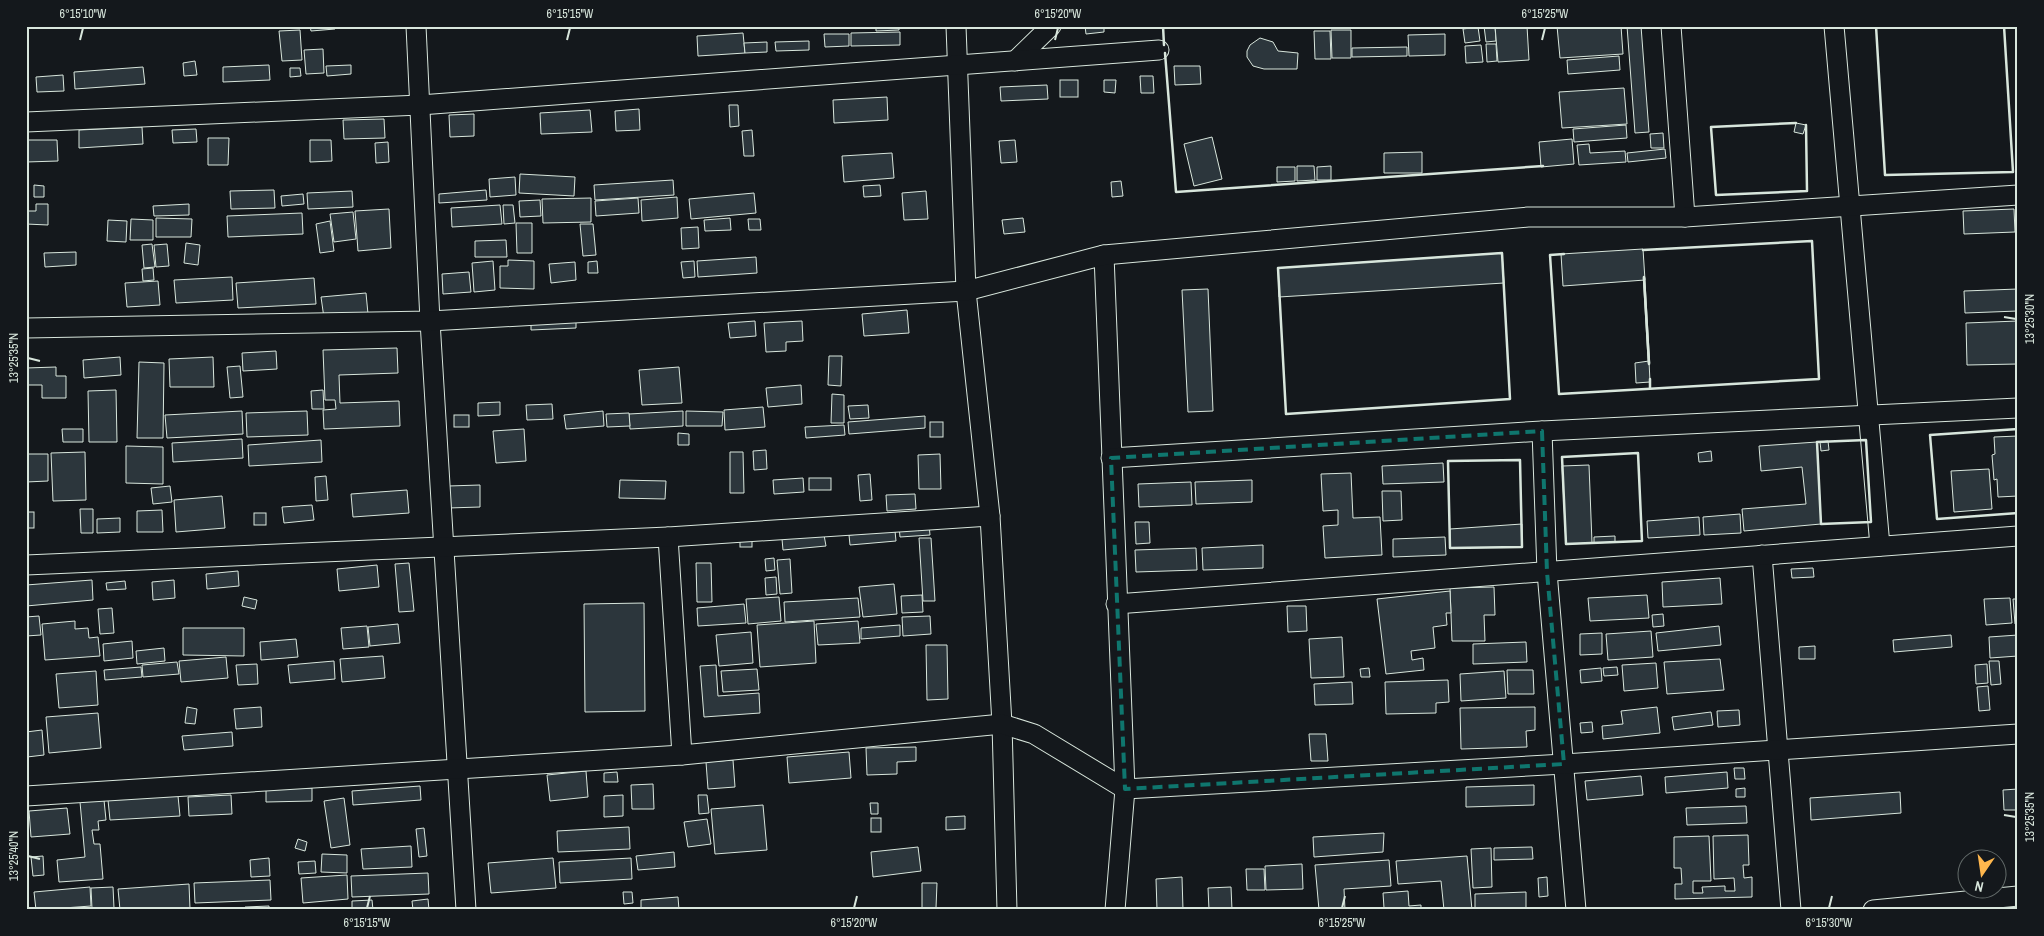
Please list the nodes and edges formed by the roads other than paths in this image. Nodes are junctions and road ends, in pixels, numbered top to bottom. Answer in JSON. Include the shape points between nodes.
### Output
{"nodes":[{"id":1,"x":416,"y":26,"type":"edge"},
{"id":2,"x":956,"y":26,"type":"edge"},
{"id":3,"x":1051,"y":26,"type":"edge"},
{"id":4,"x":1672,"y":26,"type":"edge"},
{"id":5,"x":1834,"y":26,"type":"edge"},
{"id":6,"x":1158,"y":50,"type":"dead end"},
{"id":7,"x":1015,"y":61,"type":"junction"},
{"id":8,"x":956,"y":65,"type":"junction"},
{"id":9,"x":420,"y":106,"type":"junction"},
{"id":10,"x":26,"y":122,"type":"edge"},
{"id":11,"x":2018,"y":195,"type":"edge"},
{"id":12,"x":1851,"y":206,"type":"junction"},
{"id":13,"x":1685,"y":217,"type":"junction"},
{"id":14,"x":1104,"y":255,"type":"junction"},
{"id":15,"x":966,"y":291,"type":"junction"},
{"id":16,"x":430,"y":321,"type":"junction"},
{"id":17,"x":26,"y":328,"type":"edge"},
{"id":18,"x":2018,"y":408,"type":"edge"},
{"id":19,"x":1869,"y":415,"type":"junction"},
{"id":20,"x":1542,"y":431,"type":"junction"},
{"id":21,"x":1111,"y":458,"type":"junction"},
{"id":22,"x":990,"y":516,"type":"junction"},
{"id":23,"x":2018,"y":536,"type":"edge"},
{"id":24,"x":668,"y":537,"type":"junction"},
{"id":25,"x":1880,"y":546,"type":"junction"},
{"id":26,"x":444,"y":547,"type":"junction"},
{"id":27,"x":1762,"y":555,"type":"junction"},
{"id":28,"x":26,"y":565,"type":"edge"},
{"id":29,"x":1547,"y":572,"type":"junction"},
{"id":30,"x":1116,"y":604,"type":"junction"},
{"id":31,"x":1002,"y":724,"type":"junction"},
{"id":32,"x":2018,"y":734,"type":"edge"},
{"id":33,"x":1779,"y":749,"type":"junction"},
{"id":34,"x":682,"y":755,"type":"junction"},
{"id":35,"x":1564,"y":764,"type":"junction"},
{"id":36,"x":458,"y":769,"type":"junction"},
{"id":37,"x":1125,"y":789,"type":"junction"},
{"id":38,"x":26,"y":796,"type":"edge"},
{"id":39,"x":2018,"y":896,"type":"edge"},
{"id":40,"x":466,"y":910,"type":"edge"},
{"id":41,"x":1007,"y":910,"type":"edge"},
{"id":42,"x":1115,"y":910,"type":"edge"},
{"id":43,"x":1576,"y":910,"type":"edge"},
{"id":44,"x":1791,"y":910,"type":"edge"},
{"id":45,"x":1872,"y":910,"type":"edge"}],
"edges":[{"from":1,"to":9,"type":"street"},
{"from":2,"to":8,"type":"street"},
{"from":3,"to":7,"type":"street"},
{"from":4,"to":13,"type":"street"},
{"from":5,"to":12,"type":"street"},
{"from":6,"to":7,"type":"street"},
{"from":7,"to":8,"type":"street"},
{"from":8,"to":9,"type":"street"},
{"from":8,"to":15,"type":"street"},
{"from":9,"to":10,"type":"street"},
{"from":9,"to":16,"type":"street"},
{"from":11,"to":12,"type":"street"},
{"from":12,"to":13,"type":"street"},
{"from":12,"to":19,"type":"street"},
{"from":13,"to":14,"type":"street","via":[[1528,217]]},
{"from":14,"to":15,"type":"street"},
{"from":14,"to":21,"type":"street"},
{"from":15,"to":16,"type":"street"},
{"from":15,"to":22,"type":"street"},
{"from":16,"to":17,"type":"street"},
{"from":16,"to":26,"type":"street"},
{"from":18,"to":19,"type":"street"},
{"from":19,"to":20,"type":"street"},
{"from":19,"to":25,"type":"street"},
{"from":20,"to":21,"type":"street"},
{"from":20,"to":29,"type":"street"},
{"from":21,"to":30,"type":"street"},
{"from":22,"to":24,"type":"street"},
{"from":22,"to":31,"type":"street"},
{"from":23,"to":25,"type":"street"},
{"from":24,"to":26,"type":"street"},
{"from":24,"to":34,"type":"street"},
{"from":25,"to":27,"type":"street"},
{"from":26,"to":28,"type":"street"},
{"from":26,"to":36,"type":"street"},
{"from":27,"to":29,"type":"street"},
{"from":27,"to":33,"type":"street"},
{"from":29,"to":30,"type":"street"},
{"from":29,"to":35,"type":"street"},
{"from":30,"to":37,"type":"street"},
{"from":31,"to":34,"type":"street"},
{"from":31,"to":37,"type":"street","via":[[1034,734]]},
{"from":31,"to":41,"type":"street"},
{"from":32,"to":33,"type":"street"},
{"from":33,"to":35,"type":"street"},
{"from":33,"to":44,"type":"street"},
{"from":34,"to":36,"type":"street"},
{"from":35,"to":37,"type":"street"},
{"from":35,"to":43,"type":"street"},
{"from":36,"to":38,"type":"street"},
{"from":36,"to":40,"type":"street"},
{"from":37,"to":42,"type":"street"},
{"from":39,"to":45,"type":"street"}]}
